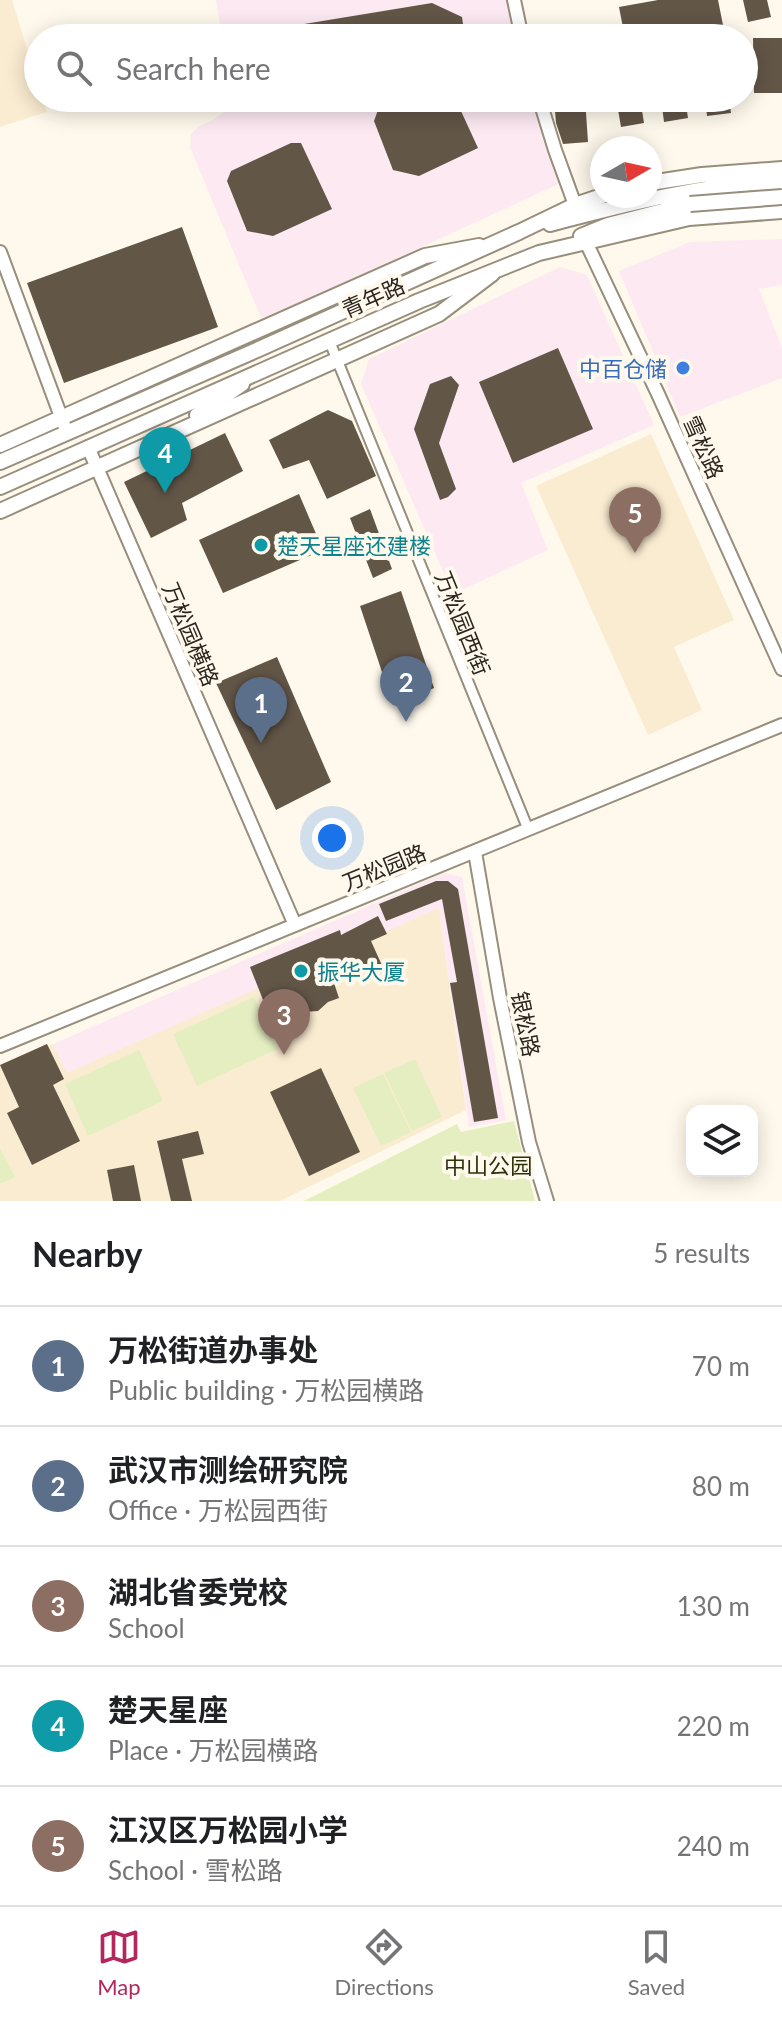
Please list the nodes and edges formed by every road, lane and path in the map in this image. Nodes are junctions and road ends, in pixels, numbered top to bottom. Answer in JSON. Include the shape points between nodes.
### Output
{"nodes":[{"id":1,"x":514,"y":0,"type":"edge"},
{"id":2,"x":519,"y":24,"type":"edge"},
{"id":3,"x":543,"y":112,"type":"edge"},
{"id":4,"x":782,"y":169,"type":"edge"},
{"id":5,"x":662,"y":181,"type":"edge"},
{"id":6,"x":782,"y":182,"type":"edge"},
{"id":7,"x":782,"y":197,"type":"edge"},
{"id":8,"x":690,"y":198,"type":"junction"},
{"id":9,"x":590,"y":200,"type":"edge"},
{"id":10,"x":575,"y":205,"type":"junction"},
{"id":11,"x":782,"y":211,"type":"edge"},
{"id":12,"x":519,"y":232,"type":"junction"},
{"id":13,"x":586,"y":242,"type":"junction"},
{"id":14,"x":491,"y":244,"type":"junction"},
{"id":15,"x":0,"y":252,"type":"edge"},
{"id":16,"x":539,"y":253,"type":"junction"},
{"id":17,"x":499,"y":269,"type":"junction"},
{"id":18,"x":329,"y":340,"type":"junction"},
{"id":19,"x":259,"y":349,"type":"junction"},
{"id":20,"x":337,"y":359,"type":"junction"},
{"id":21,"x":267,"y":367,"type":"junction"},
{"id":22,"x":140,"y":382,"type":"junction"},
{"id":23,"x":61,"y":417,"type":"junction"},
{"id":24,"x":67,"y":433,"type":"junction"},
{"id":25,"x":163,"y":437,"type":"junction"},
{"id":26,"x":0,"y":445,"type":"edge"},
{"id":27,"x":88,"y":447,"type":"junction"},
{"id":28,"x":0,"y":462,"type":"edge"},
{"id":29,"x":97,"y":467,"type":"junction"},
{"id":30,"x":0,"y":487,"type":"edge"},
{"id":31,"x":0,"y":511,"type":"edge"},
{"id":32,"x":782,"y":669,"type":"edge"},
{"id":33,"x":782,"y":725,"type":"edge"},
{"id":34,"x":528,"y":829,"type":"junction"},
{"id":35,"x":475,"y":852,"type":"junction"},
{"id":36,"x":295,"y":925,"type":"junction"},
{"id":37,"x":0,"y":1046,"type":"edge"},
{"id":38,"x":547,"y":1201,"type":"edge"}],
"edges":[{"from":1,"to":2,"type":"street"},
{"from":3,"to":10,"type":"street"},
{"from":4,"to":5,"type":"main road"},
{"from":6,"to":8,"type":"main road","via":[[733,184]]},
{"from":7,"to":8,"type":"main road","bridge":true},
{"from":8,"to":12,"type":"main road","via":[[604,210]]},
{"from":8,"to":16,"type":"main road"},
{"from":9,"to":10,"type":"main road","name":"青年路"},
{"from":10,"to":12,"type":"main road","name":"青年路"},
{"from":11,"to":13,"type":"main road","name":"青年路","via":[[689,218]]},
{"from":12,"to":14,"type":"main road","name":"青年路"},
{"from":13,"to":16,"type":"main road","name":"青年路"},
{"from":13,"to":32,"type":"street","name":"雪松路"},
{"from":14,"to":19,"type":"main road","name":"青年路"},
{"from":14,"to":22,"type":"main road","via":[[425,256]]},
{"from":15,"to":23,"type":"street"},
{"from":16,"to":17,"type":"main road","name":"青年路"},
{"from":17,"to":18,"type":"main road","name":"青年路"},
{"from":17,"to":20,"type":"main road","via":[[439,314]]},
{"from":18,"to":20,"type":"street","name":"万松园西街"},
{"from":18,"to":21,"type":"main road","name":"青年路"},
{"from":19,"to":22,"type":"main road"},
{"from":19,"to":24,"type":"main road","name":"青年路"},
{"from":20,"to":25,"type":"main road"},
{"from":20,"to":34,"type":"street","name":"万松园西街"},
{"from":21,"to":25,"type":"main road"},
{"from":21,"to":27,"type":"main road","name":"青年路"},
{"from":22,"to":23,"type":"main road"},
{"from":23,"to":24,"type":"street"},
{"from":23,"to":26,"type":"main road"},
{"from":24,"to":28,"type":"main road","name":"青年路"},
{"from":25,"to":29,"type":"main road"},
{"from":27,"to":29,"type":"street","name":"万松园横路"},
{"from":27,"to":30,"type":"main road","name":"青年路"},
{"from":29,"to":31,"type":"main road"},
{"from":29,"to":36,"type":"street","name":"万松园横路"},
{"from":33,"to":34,"type":"street","name":"万松园路"},
{"from":34,"to":35,"type":"street","name":"万松园路"},
{"from":35,"to":36,"type":"street","name":"万松园路"},
{"from":35,"to":38,"type":"street","name":"银松路","via":[[529,1142]]},
{"from":36,"to":37,"type":"street","name":"万松园路"}]}
